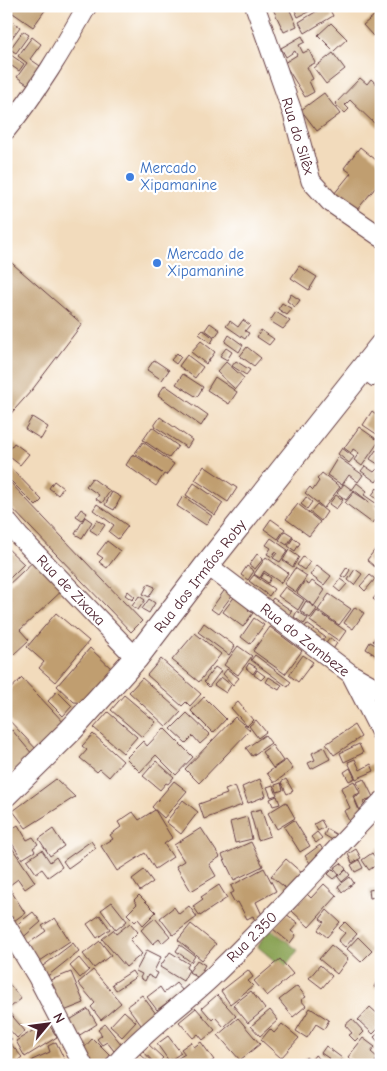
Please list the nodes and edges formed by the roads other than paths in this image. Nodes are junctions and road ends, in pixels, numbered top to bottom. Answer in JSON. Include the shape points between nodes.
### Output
{"nodes":[{"id":1,"x":87,"y":6,"type":"edge"},
{"id":2,"x":254,"y":6,"type":"edge"},
{"id":3,"x":6,"y":130,"type":"edge"},
{"id":4,"x":381,"y":237,"type":"edge"},
{"id":5,"x":381,"y":346,"type":"edge"},
{"id":6,"x":371,"y":371,"type":"edge"},
{"id":7,"x":6,"y":520,"type":"edge"},
{"id":8,"x":207,"y":565,"type":"junction"},
{"id":9,"x":136,"y":658,"type":"junction"},
{"id":10,"x":351,"y":674,"type":"junction"},
{"id":11,"x":380,"y":689,"type":"edge"},
{"id":12,"x":381,"y":733,"type":"edge"},
{"id":13,"x":6,"y":794,"type":"edge"},
{"id":14,"x":381,"y":802,"type":"edge"},
{"id":15,"x":6,"y":925,"type":"edge"},
{"id":16,"x":83,"y":1065,"type":"edge"},
{"id":17,"x":115,"y":1065,"type":"edge"}],
"edges":[{"from":1,"to":3,"type":"street","via":[[59,55]]},
{"from":2,"to":4,"type":"street","name":"Rua do Silêx","via":[[293,114],[311,181],[330,202]]},
{"from":5,"to":6,"type":"street","name":"Rua dos Irmãos Roby"},
{"from":6,"to":8,"type":"street","name":"Rua dos Irmãos Roby"},
{"from":7,"to":9,"type":"street","name":"Rua de Zixaxa"},
{"from":8,"to":9,"type":"street","name":"Rua dos Irmãos Roby"},
{"from":8,"to":10,"type":"street","name":"Rua do Zambeze"},
{"from":9,"to":13,"type":"street","name":"Rua dos Irmãos Roby","via":[[72,730]]},
{"from":10,"to":11,"type":"street"},
{"from":10,"to":12,"type":"street","name":"Rua do Zambeze"},
{"from":14,"to":17,"type":"street","name":"Rua 2.350","via":[[232,957]]},
{"from":15,"to":16,"type":"street","via":[[37,976]]}]}
